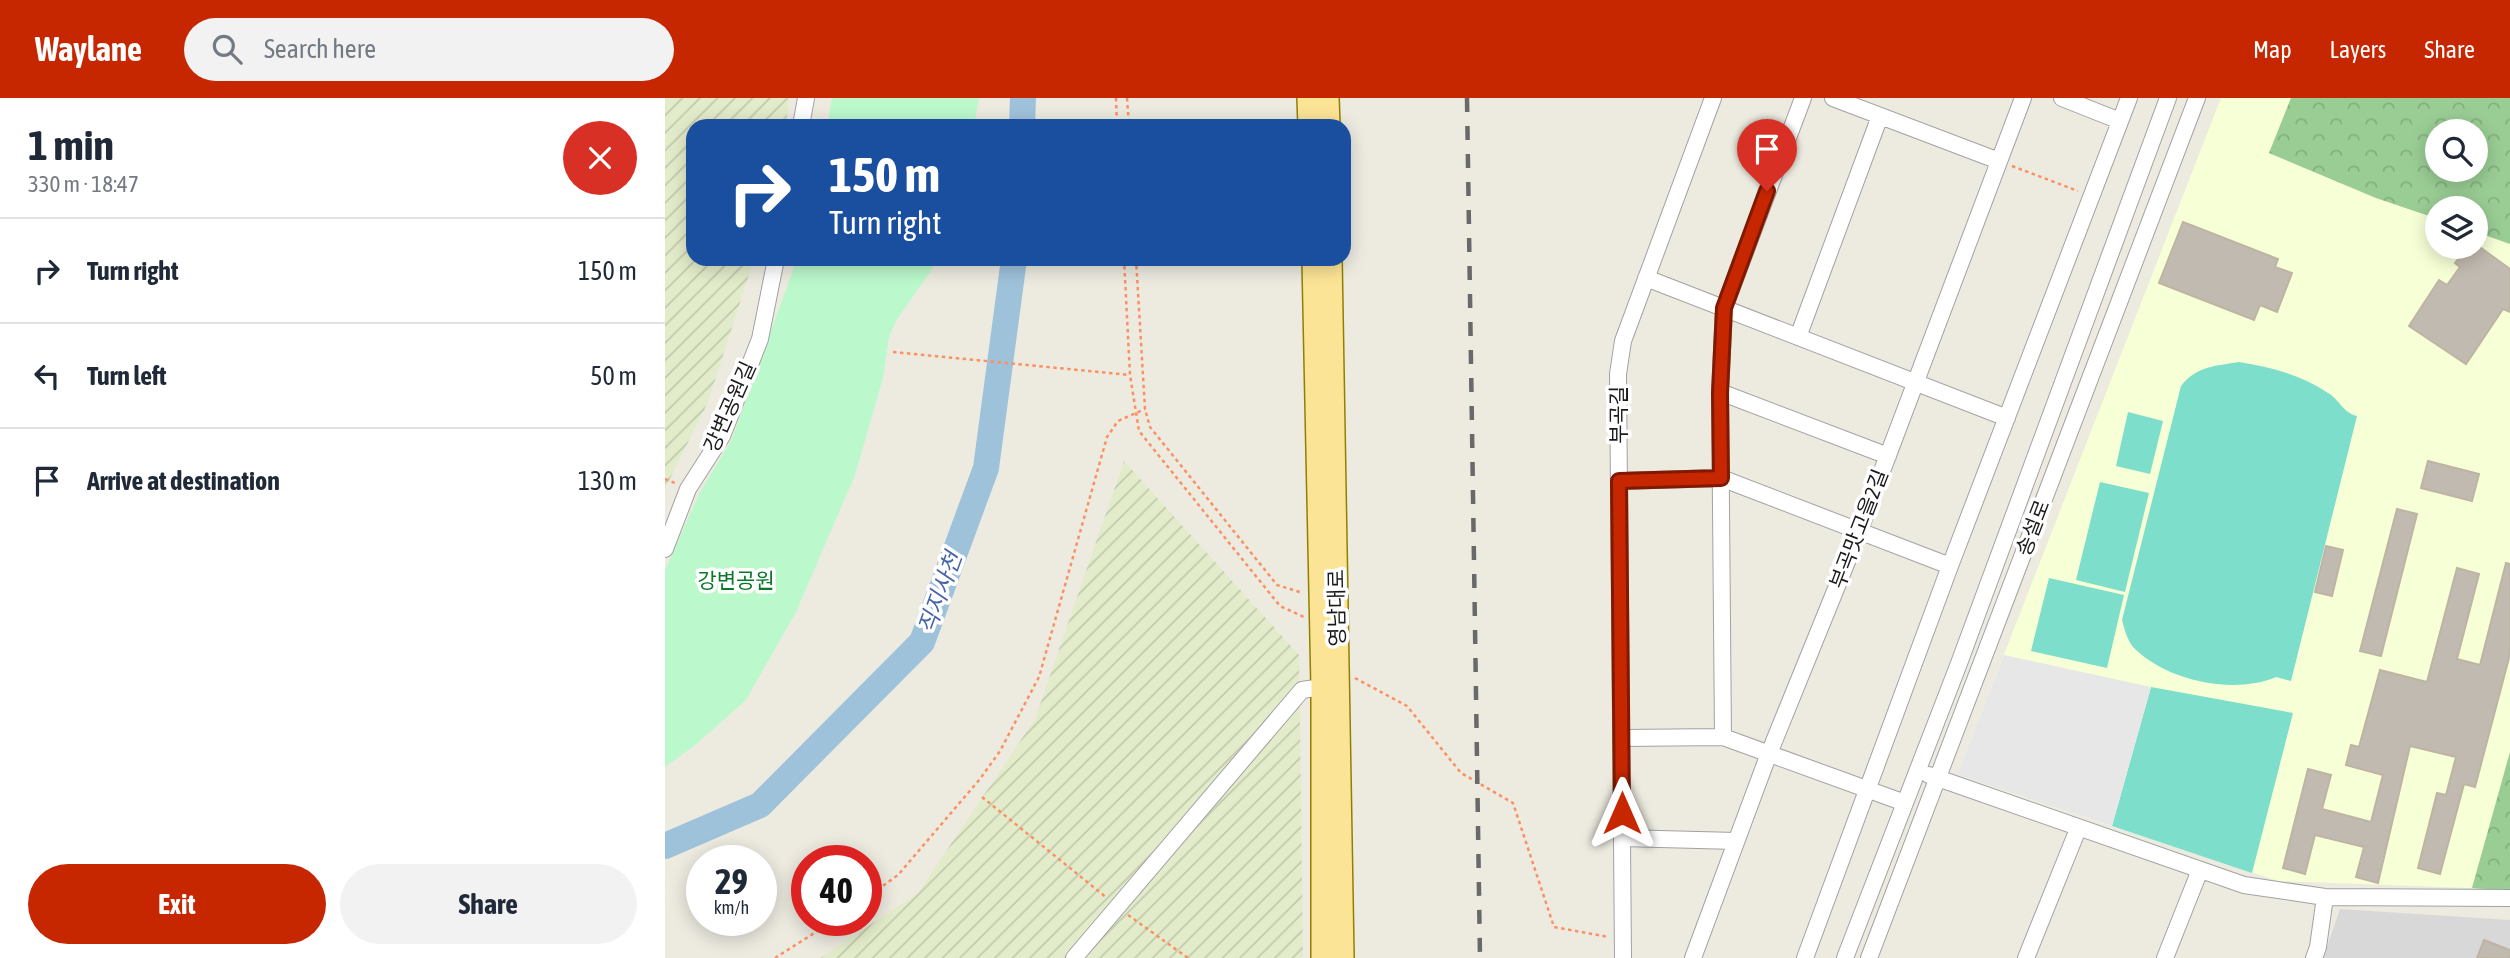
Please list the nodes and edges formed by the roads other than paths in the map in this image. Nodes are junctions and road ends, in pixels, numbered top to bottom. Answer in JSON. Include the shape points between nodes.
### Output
{"nodes":[{"id":1,"x":806,"y":98,"type":"edge"},
{"id":2,"x":1308,"y":98,"type":"edge"},
{"id":3,"x":1328,"y":98,"type":"edge"},
{"id":4,"x":1713,"y":98,"type":"edge"},
{"id":5,"x":1803,"y":98,"type":"edge"},
{"id":6,"x":1833,"y":98,"type":"edge"},
{"id":7,"x":2023,"y":98,"type":"edge"},
{"id":8,"x":2061,"y":98,"type":"edge"},
{"id":9,"x":2129,"y":98,"type":"edge"},
{"id":10,"x":2168,"y":98,"type":"edge"},
{"id":11,"x":2197,"y":98,"type":"edge"},
{"id":12,"x":1880,"y":116,"type":"junction"},
{"id":13,"x":802,"y":119,"type":"edge"},
{"id":14,"x":1310,"y":119,"type":"edge"},
{"id":15,"x":1329,"y":119,"type":"edge"},
{"id":16,"x":2120,"y":121,"type":"junction"},
{"id":17,"x":1999,"y":161,"type":"junction"},
{"id":18,"x":775,"y":266,"type":"edge"},
{"id":19,"x":1313,"y":266,"type":"edge"},
{"id":20,"x":1331,"y":266,"type":"edge"},
{"id":21,"x":1646,"y":278,"type":"junction"},
{"id":22,"x":1724,"y":308,"type":"junction"},
{"id":23,"x":1798,"y":337,"type":"junction"},
{"id":24,"x":1916,"y":383,"type":"junction"},
{"id":25,"x":1720,"y":393,"type":"junction"},
{"id":26,"x":2007,"y":418,"type":"junction"},
{"id":27,"x":1888,"y":456,"type":"junction"},
{"id":28,"x":1721,"y":478,"type":"junction"},
{"id":29,"x":1619,"y":481,"type":"junction"},
{"id":30,"x":1859,"y":532,"type":"junction"},
{"id":31,"x":665,"y":549,"type":"edge"},
{"id":32,"x":1950,"y":566,"type":"junction"},
{"id":33,"x":1322,"y":687,"type":"junction"},
{"id":34,"x":1723,"y":737,"type":"junction"},
{"id":35,"x":1622,"y":738,"type":"junction"},
{"id":36,"x":1768,"y":756,"type":"junction"},
{"id":37,"x":1917,"y":771,"type":"junction"},
{"id":38,"x":1938,"y":778,"type":"junction"},
{"id":39,"x":1867,"y":789,"type":"junction"},
{"id":40,"x":1905,"y":803,"type":"junction"},
{"id":41,"x":2078,"y":829,"type":"junction"},
{"id":42,"x":1622,"y":838,"type":"junction"},
{"id":43,"x":1736,"y":841,"type":"junction"},
{"id":44,"x":2200,"y":870,"type":"junction"},
{"id":45,"x":2325,"y":897,"type":"junction"},
{"id":46,"x":2510,"y":898,"type":"edge"},
{"id":47,"x":1074,"y":958,"type":"edge"},
{"id":48,"x":1322,"y":958,"type":"edge"},
{"id":49,"x":1343,"y":958,"type":"edge"},
{"id":50,"x":1623,"y":958,"type":"edge"},
{"id":51,"x":1693,"y":958,"type":"edge"},
{"id":52,"x":1805,"y":958,"type":"edge"},
{"id":53,"x":1845,"y":958,"type":"edge"},
{"id":54,"x":1869,"y":958,"type":"edge"},
{"id":55,"x":2026,"y":958,"type":"edge"},
{"id":56,"x":2165,"y":958,"type":"edge"},
{"id":57,"x":2314,"y":958,"type":"edge"}],
"edges":[{"from":1,"to":13,"type":"street"},
{"from":2,"to":14,"type":"main road"},
{"from":3,"to":15,"type":"main road"},
{"from":4,"to":21,"type":"street","name":"부곡길"},
{"from":5,"to":22,"type":"street"},
{"from":6,"to":12,"type":"street"},
{"from":7,"to":17,"type":"street","name":"부곡맛고을2길"},
{"from":8,"to":16,"type":"street"},
{"from":9,"to":16,"type":"street"},
{"from":10,"to":37,"type":"street","name":"송설로"},
{"from":11,"to":38,"type":"street","name":"송설로"},
{"from":12,"to":17,"type":"street"},
{"from":12,"to":23,"type":"street"},
{"from":16,"to":26,"type":"street"},
{"from":17,"to":24,"type":"street","name":"부곡맛고을2길"},
{"from":18,"to":31,"type":"street","name":"강변공원길","via":[[760,338],[722,436],[688,489]]},
{"from":19,"to":33,"type":"main road","name":"영남대로"},
{"from":20,"to":49,"type":"main road","name":"영남대로"},
{"from":21,"to":22,"type":"street"},
{"from":21,"to":29,"type":"street","name":"부곡길","via":[[1623,341],[1618,374]]},
{"from":22,"to":23,"type":"street"},
{"from":22,"to":25,"type":"street"},
{"from":23,"to":24,"type":"street"},
{"from":24,"to":26,"type":"street"},
{"from":24,"to":27,"type":"street","name":"부곡맛고을2길"},
{"from":25,"to":27,"type":"street"},
{"from":25,"to":28,"type":"street"},
{"from":26,"to":32,"type":"street"},
{"from":27,"to":30,"type":"street","name":"부곡맛고을2길"},
{"from":28,"to":29,"type":"street"},
{"from":28,"to":30,"type":"street"},
{"from":28,"to":34,"type":"street"},
{"from":29,"to":35,"type":"street","name":"부곡길"},
{"from":30,"to":32,"type":"street"},
{"from":30,"to":36,"type":"street","name":"부곡맛고을2길"},
{"from":32,"to":39,"type":"street"},
{"from":33,"to":47,"type":"street","via":[[1302,690]]},
{"from":33,"to":48,"type":"main road","name":"영남대로"},
{"from":34,"to":35,"type":"street"},
{"from":34,"to":36,"type":"street"},
{"from":35,"to":42,"type":"street","name":"부곡길"},
{"from":36,"to":39,"type":"street"},
{"from":36,"to":43,"type":"street","name":"부곡맛고을2길"},
{"from":37,"to":38,"type":"street"},
{"from":37,"to":40,"type":"street","name":"송설로"},
{"from":38,"to":41,"type":"street"},
{"from":38,"to":54,"type":"street","name":"송설로"},
{"from":39,"to":40,"type":"street"},
{"from":39,"to":52,"type":"street"},
{"from":40,"to":53,"type":"street","name":"송설로"},
{"from":41,"to":44,"type":"street"},
{"from":41,"to":55,"type":"street"},
{"from":42,"to":43,"type":"street"},
{"from":42,"to":50,"type":"street","name":"부곡길"},
{"from":43,"to":51,"type":"street","name":"부곡맛고을2길"},
{"from":44,"to":45,"type":"street","via":[[2244,885]]},
{"from":44,"to":56,"type":"street"},
{"from":45,"to":46,"type":"street"},
{"from":45,"to":57,"type":"street"}]}
